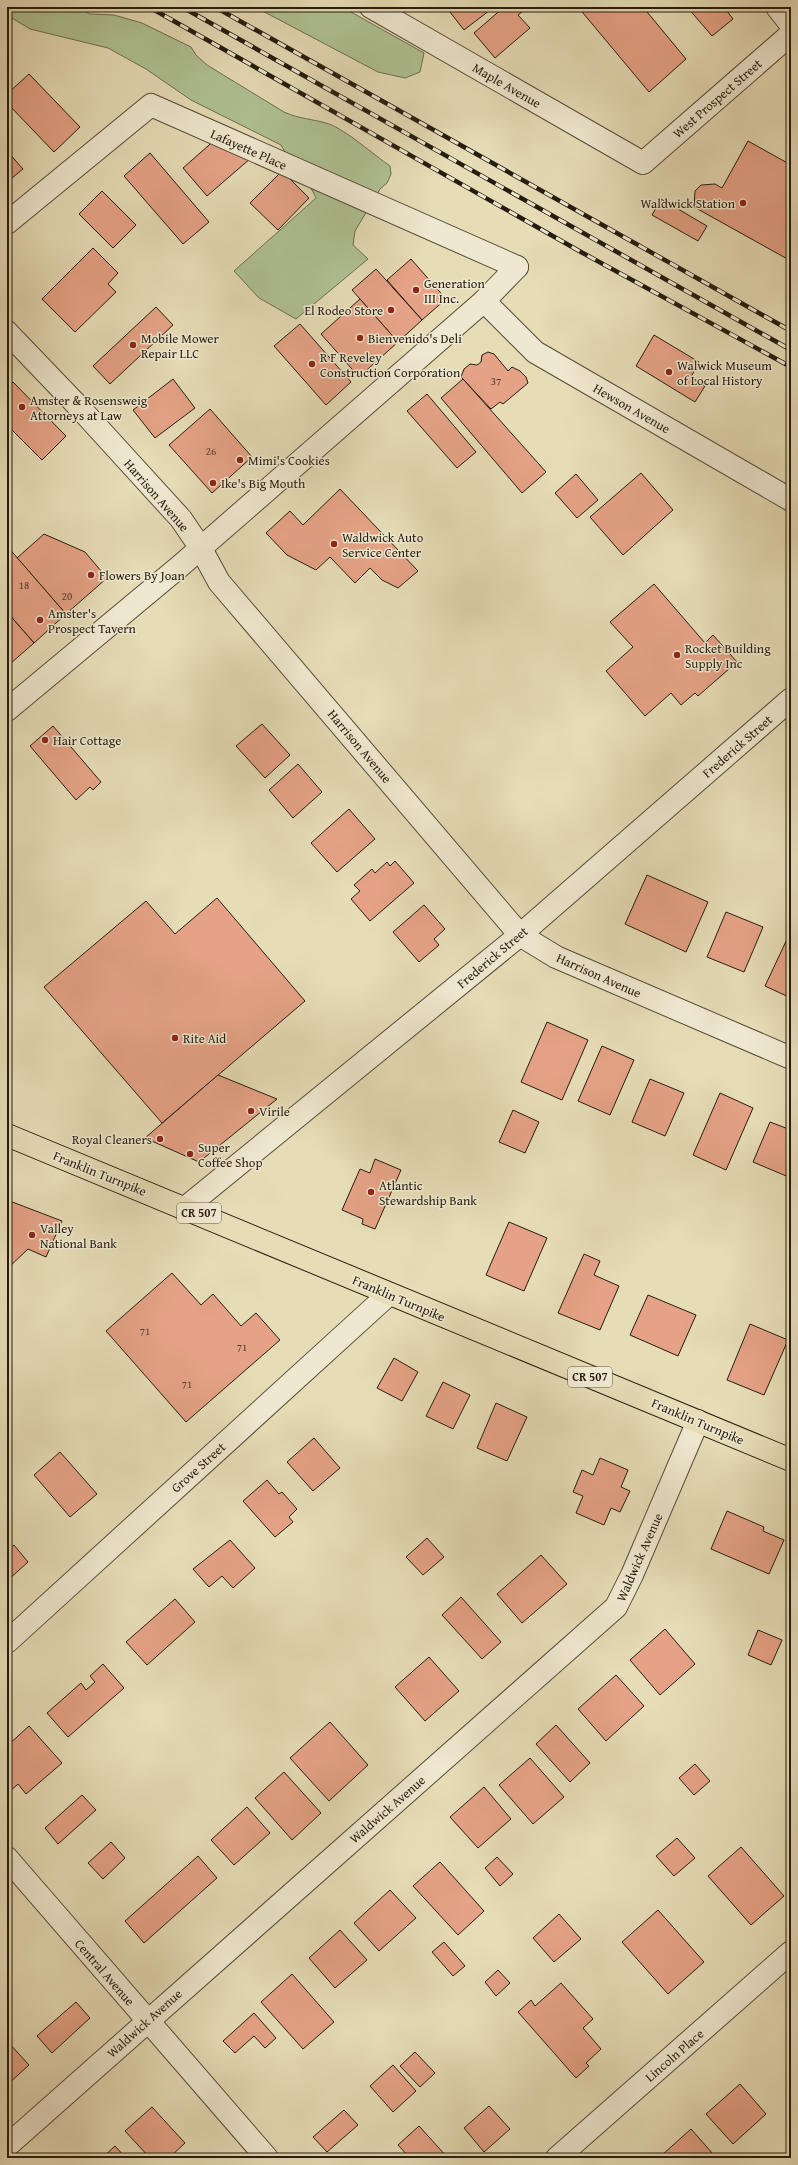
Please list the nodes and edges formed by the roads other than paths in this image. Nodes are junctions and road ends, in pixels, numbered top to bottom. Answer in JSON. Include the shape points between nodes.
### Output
{"nodes":[{"id":1,"x":371,"y":7,"type":"edge"},
{"id":2,"x":777,"y":7,"type":"edge"},
{"id":3,"x":791,"y":25,"type":"edge"},
{"id":4,"x":791,"y":34,"type":"edge"},
{"id":5,"x":643,"y":163,"type":"joint"},
{"id":6,"x":7,"y":223,"type":"edge"},
{"id":7,"x":484,"y":301,"type":"junction"},
{"id":8,"x":7,"y":332,"type":"edge"},
{"id":9,"x":791,"y":500,"type":"edge"},
{"id":10,"x":200,"y":547,"type":"junction"},
{"id":11,"x":791,"y":699,"type":"edge"},
{"id":12,"x":7,"y":710,"type":"edge"},
{"id":13,"x":520,"y":935,"type":"junction"},
{"id":14,"x":791,"y":1058,"type":"edge"},
{"id":15,"x":7,"y":1135,"type":"edge"},
{"id":16,"x":185,"y":1208,"type":"junction"},
{"id":17,"x":389,"y":1294,"type":"junction"},
{"id":18,"x":698,"y":1421,"type":"junction"},
{"id":19,"x":791,"y":1460,"type":"edge"},
{"id":20,"x":7,"y":1642,"type":"edge"},
{"id":21,"x":7,"y":1858,"type":"edge"},
{"id":22,"x":791,"y":1952,"type":"edge"},
{"id":23,"x":147,"y":2020,"type":"junction"},
{"id":24,"x":7,"y":2146,"type":"edge"},
{"id":25,"x":267,"y":2158,"type":"edge"},
{"id":26,"x":557,"y":2158,"type":"edge"}],
"edges":[{"from":1,"to":5,"type":"street","name":"Maple Avenue"},
{"from":2,"to":3,"type":"street"},
{"from":4,"to":5,"type":"street","name":"West Prospect Street"},
{"from":6,"to":7,"type":"street","name":"Lafayette Place","via":[[151,105],[517,267]]},
{"from":7,"to":9,"type":"street","name":"Hewson Avenue","via":[[535,352]]},
{"from":7,"to":10,"type":"street"},
{"from":8,"to":10,"type":"street","name":"Harrison Avenue","via":[[181,518]]},
{"from":10,"to":12,"type":"street"},
{"from":10,"to":13,"type":"street","name":"Harrison Avenue","via":[[219,582]]},
{"from":11,"to":13,"type":"street","name":"Frederick Street"},
{"from":13,"to":14,"type":"street","name":"Harrison Avenue","via":[[556,957]]},
{"from":13,"to":16,"type":"street","name":"Frederick Street"},
{"from":15,"to":16,"type":"main road","name":"Franklin Turnpike","number":"CR 507"},
{"from":16,"to":17,"type":"main road","name":"Franklin Turnpike","number":"CR 507"},
{"from":17,"to":18,"type":"main road","name":"Franklin Turnpike","number":"CR 507"},
{"from":17,"to":20,"type":"street","name":"Grove Street"},
{"from":18,"to":19,"type":"main road","name":"Franklin Turnpike","number":"CR 507"},
{"from":18,"to":23,"type":"street","name":"Waldwick Avenue","via":[[616,1607]]},
{"from":21,"to":23,"type":"street","name":"Central Avenue"},
{"from":22,"to":26,"type":"street","name":"Lincoln Place"},
{"from":23,"to":24,"type":"street","name":"Waldwick Avenue"},
{"from":23,"to":25,"type":"street","name":"Central Avenue"}]}
